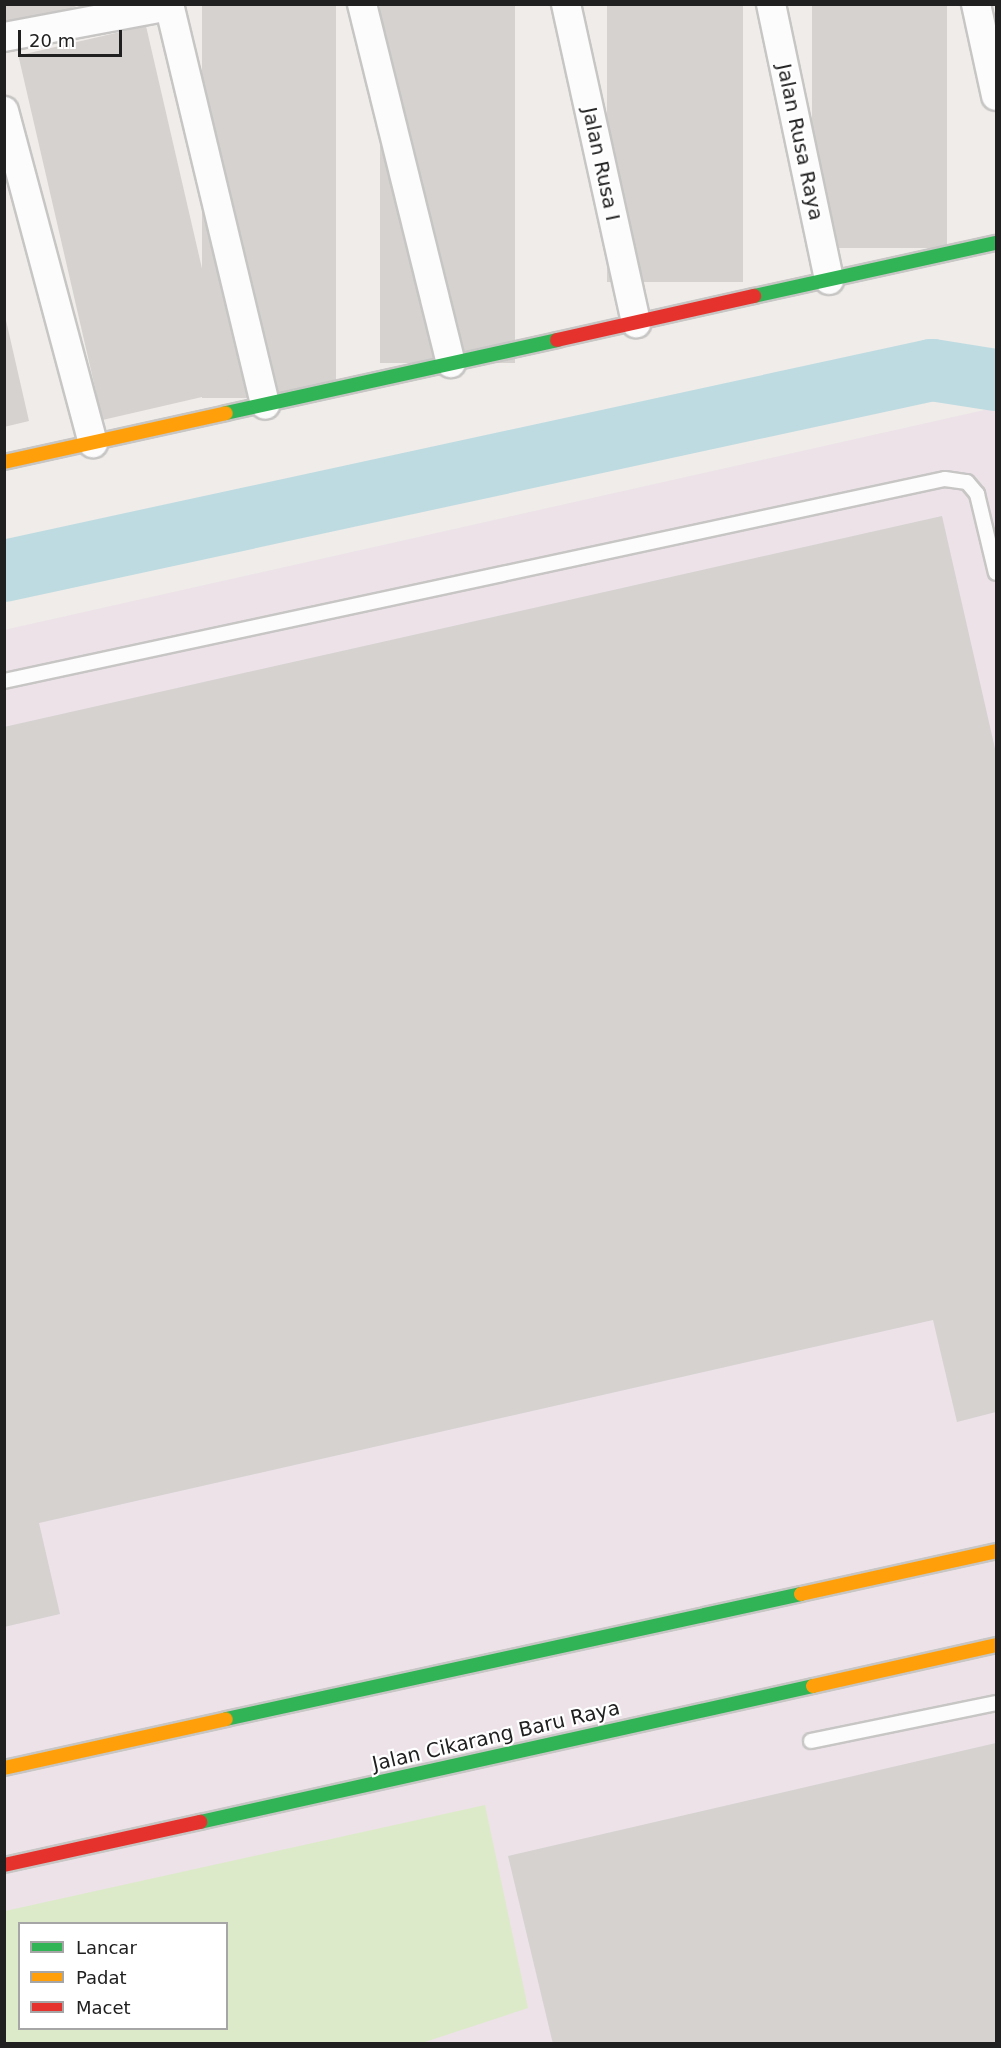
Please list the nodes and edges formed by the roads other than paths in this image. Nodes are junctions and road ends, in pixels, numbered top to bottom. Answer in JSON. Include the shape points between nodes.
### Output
{"nodes":[{"id":1,"x":362,"y":4,"type":"edge"},
{"id":2,"x":566,"y":4,"type":"edge"},
{"id":3,"x":771,"y":4,"type":"edge"},
{"id":4,"x":976,"y":4,"type":"edge"},
{"id":5,"x":169,"y":5,"type":"edge"},
{"id":6,"x":4,"y":37,"type":"edge"},
{"id":7,"x":996,"y":96,"type":"edge"},
{"id":8,"x":4,"y":111,"type":"edge"},
{"id":9,"x":996,"y":243,"type":"edge"},
{"id":10,"x":829,"y":280,"type":"junction"},
{"id":11,"x":636,"y":323,"type":"junction"},
{"id":12,"x":451,"y":363,"type":"junction"},
{"id":13,"x":265,"y":405,"type":"junction"},
{"id":14,"x":93,"y":443,"type":"junction"},
{"id":15,"x":4,"y":462,"type":"edge"},
{"id":16,"x":996,"y":573,"type":"edge"},
{"id":17,"x":4,"y":681,"type":"edge"},
{"id":18,"x":996,"y":1551,"type":"edge"},
{"id":19,"x":996,"y":1645,"type":"edge"},
{"id":20,"x":996,"y":1702,"type":"edge"},
{"id":21,"x":811,"y":1742,"type":"dead end"},
{"id":22,"x":4,"y":1768,"type":"edge"},
{"id":23,"x":4,"y":1865,"type":"edge"}],
"edges":[{"from":1,"to":12,"type":"street"},
{"from":2,"to":11,"type":"street","name":"Jalan Rusa I"},
{"from":3,"to":10,"type":"street","name":"Jalan Rusa Raya"},
{"from":4,"to":7,"type":"street"},
{"from":5,"to":6,"type":"street"},
{"from":5,"to":13,"type":"street"},
{"from":8,"to":14,"type":"street"},
{"from":9,"to":10,"type":"main road"},
{"from":10,"to":11,"type":"main road"},
{"from":11,"to":12,"type":"main road"},
{"from":12,"to":13,"type":"main road"},
{"from":13,"to":14,"type":"main road"},
{"from":14,"to":15,"type":"main road"},
{"from":16,"to":17,"type":"lane","via":[[977,494],[966,482],[945,479]]},
{"from":18,"to":22,"type":"main road"},
{"from":19,"to":23,"type":"main road","name":"Jalan Cikarang Baru Raya"},
{"from":20,"to":21,"type":"lane"}]}
